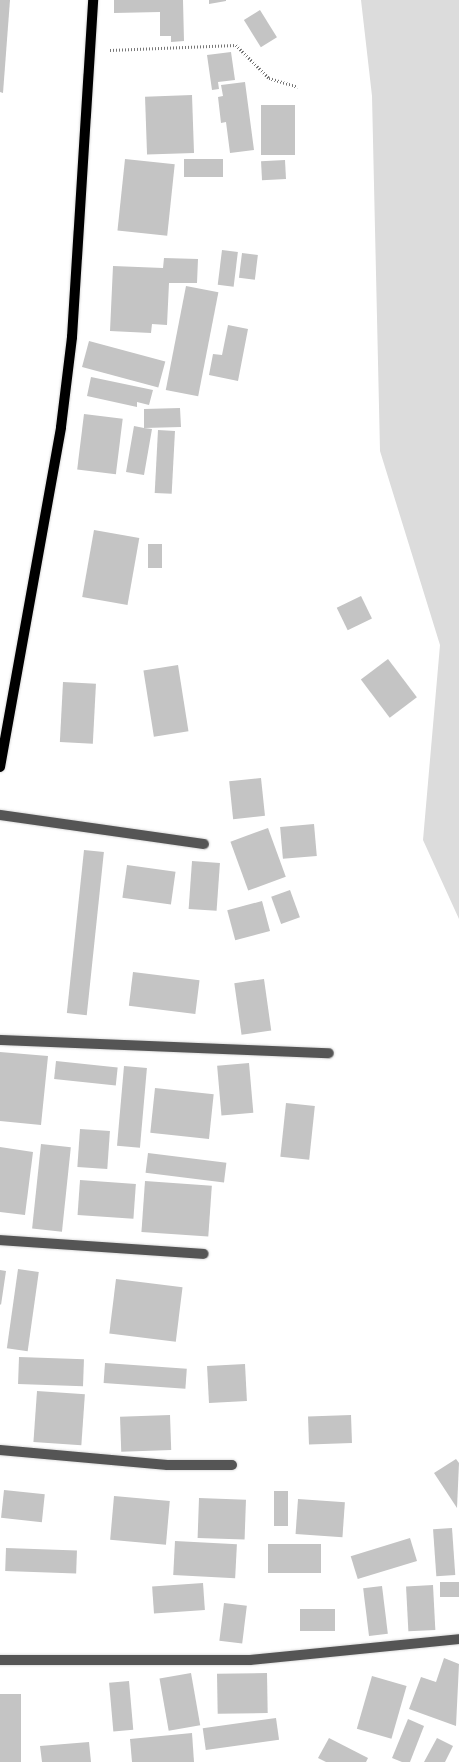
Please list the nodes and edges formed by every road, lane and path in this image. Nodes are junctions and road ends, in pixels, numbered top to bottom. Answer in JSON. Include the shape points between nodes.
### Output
{"nodes":[{"id":1,"x":93,"y":0,"type":"edge"},
{"id":2,"x":90,"y":53,"type":"junction"},
{"id":3,"x":298,"y":86,"type":"dead end"},
{"id":4,"x":0,"y":767,"type":"edge"},
{"id":5,"x":0,"y":815,"type":"edge"},
{"id":6,"x":204,"y":844,"type":"dead end"},
{"id":7,"x":0,"y":1040,"type":"edge"},
{"id":8,"x":328,"y":1053,"type":"dead end"},
{"id":9,"x":0,"y":1240,"type":"edge"},
{"id":10,"x":204,"y":1254,"type":"dead end"},
{"id":11,"x":0,"y":1450,"type":"edge"},
{"id":12,"x":232,"y":1465,"type":"dead end"},
{"id":13,"x":459,"y":1639,"type":"edge"},
{"id":14,"x":0,"y":1660,"type":"edge"}],
"edges":[{"from":1,"to":2,"type":"main road"},
{"from":2,"to":3,"type":"path","via":[[106,50],[176,50],[236,45],[269,78]]},
{"from":2,"to":4,"type":"main road","via":[[72,337],[61,427]]},
{"from":5,"to":6,"type":"street"},
{"from":7,"to":8,"type":"street"},
{"from":9,"to":10,"type":"street"},
{"from":11,"to":12,"type":"street","via":[[167,1465]]},
{"from":13,"to":14,"type":"street","via":[[250,1660]]}]}
